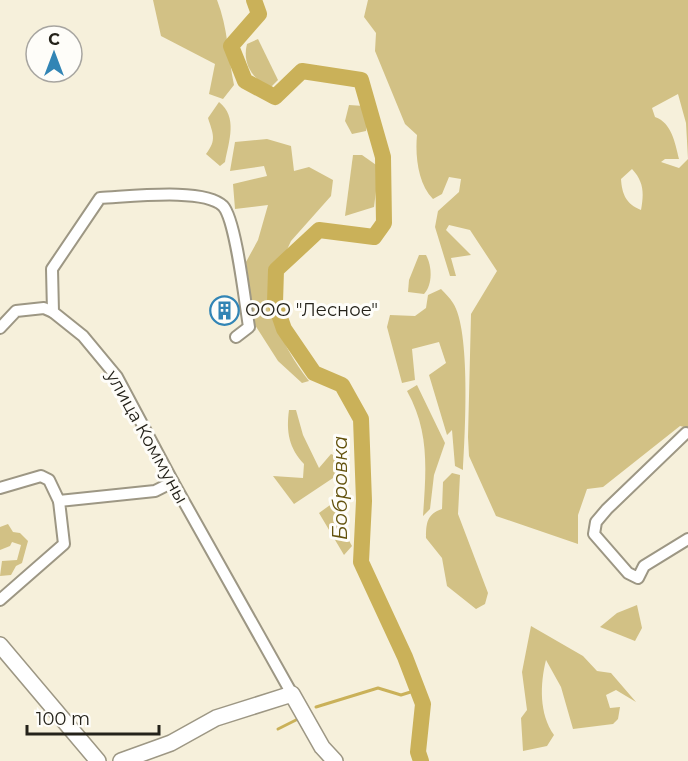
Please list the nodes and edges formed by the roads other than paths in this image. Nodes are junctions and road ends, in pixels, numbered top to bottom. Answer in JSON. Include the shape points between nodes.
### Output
{"nodes":[{"id":1,"x":53,"y":312,"type":"junction"},
{"id":2,"x":0,"y":328,"type":"edge"},
{"id":3,"x":236,"y":337,"type":"dead end"},
{"id":4,"x":686,"y":433,"type":"dead end"},
{"id":5,"x":173,"y":482,"type":"junction"},
{"id":6,"x":0,"y":488,"type":"edge"},
{"id":7,"x":58,"y":501,"type":"junction"},
{"id":8,"x":688,"y":538,"type":"edge"},
{"id":9,"x":0,"y":600,"type":"edge"},
{"id":10,"x":0,"y":645,"type":"edge"},
{"id":11,"x":292,"y":693,"type":"junction"},
{"id":12,"x":98,"y":761,"type":"edge"},
{"id":13,"x":121,"y":761,"type":"edge"},
{"id":14,"x":335,"y":761,"type":"edge"}],
"edges":[{"from":1,"to":2,"type":"street","via":[[44,308],[16,311]]},
{"from":1,"to":3,"type":"street","via":[[52,269],[100,198],[204,196],[221,204],[231,222],[249,327]]},
{"from":1,"to":5,"type":"street","name":"улица Коммуны","via":[[83,336],[117,377]]},
{"from":4,"to":8,"type":"street","via":[[596,522],[594,534],[628,573],[638,578],[644,566]]},
{"from":5,"to":7,"type":"street","via":[[155,491]]},
{"from":5,"to":11,"type":"street","name":"улица Коммуны"},
{"from":6,"to":7,"type":"street","via":[[41,476],[49,480]]},
{"from":7,"to":9,"type":"street","via":[[64,544]]},
{"from":10,"to":12,"type":"street"},
{"from":11,"to":13,"type":"street","via":[[216,718],[171,742]]},
{"from":11,"to":14,"type":"street","name":"улица Коммуны","via":[[322,747]]}]}
